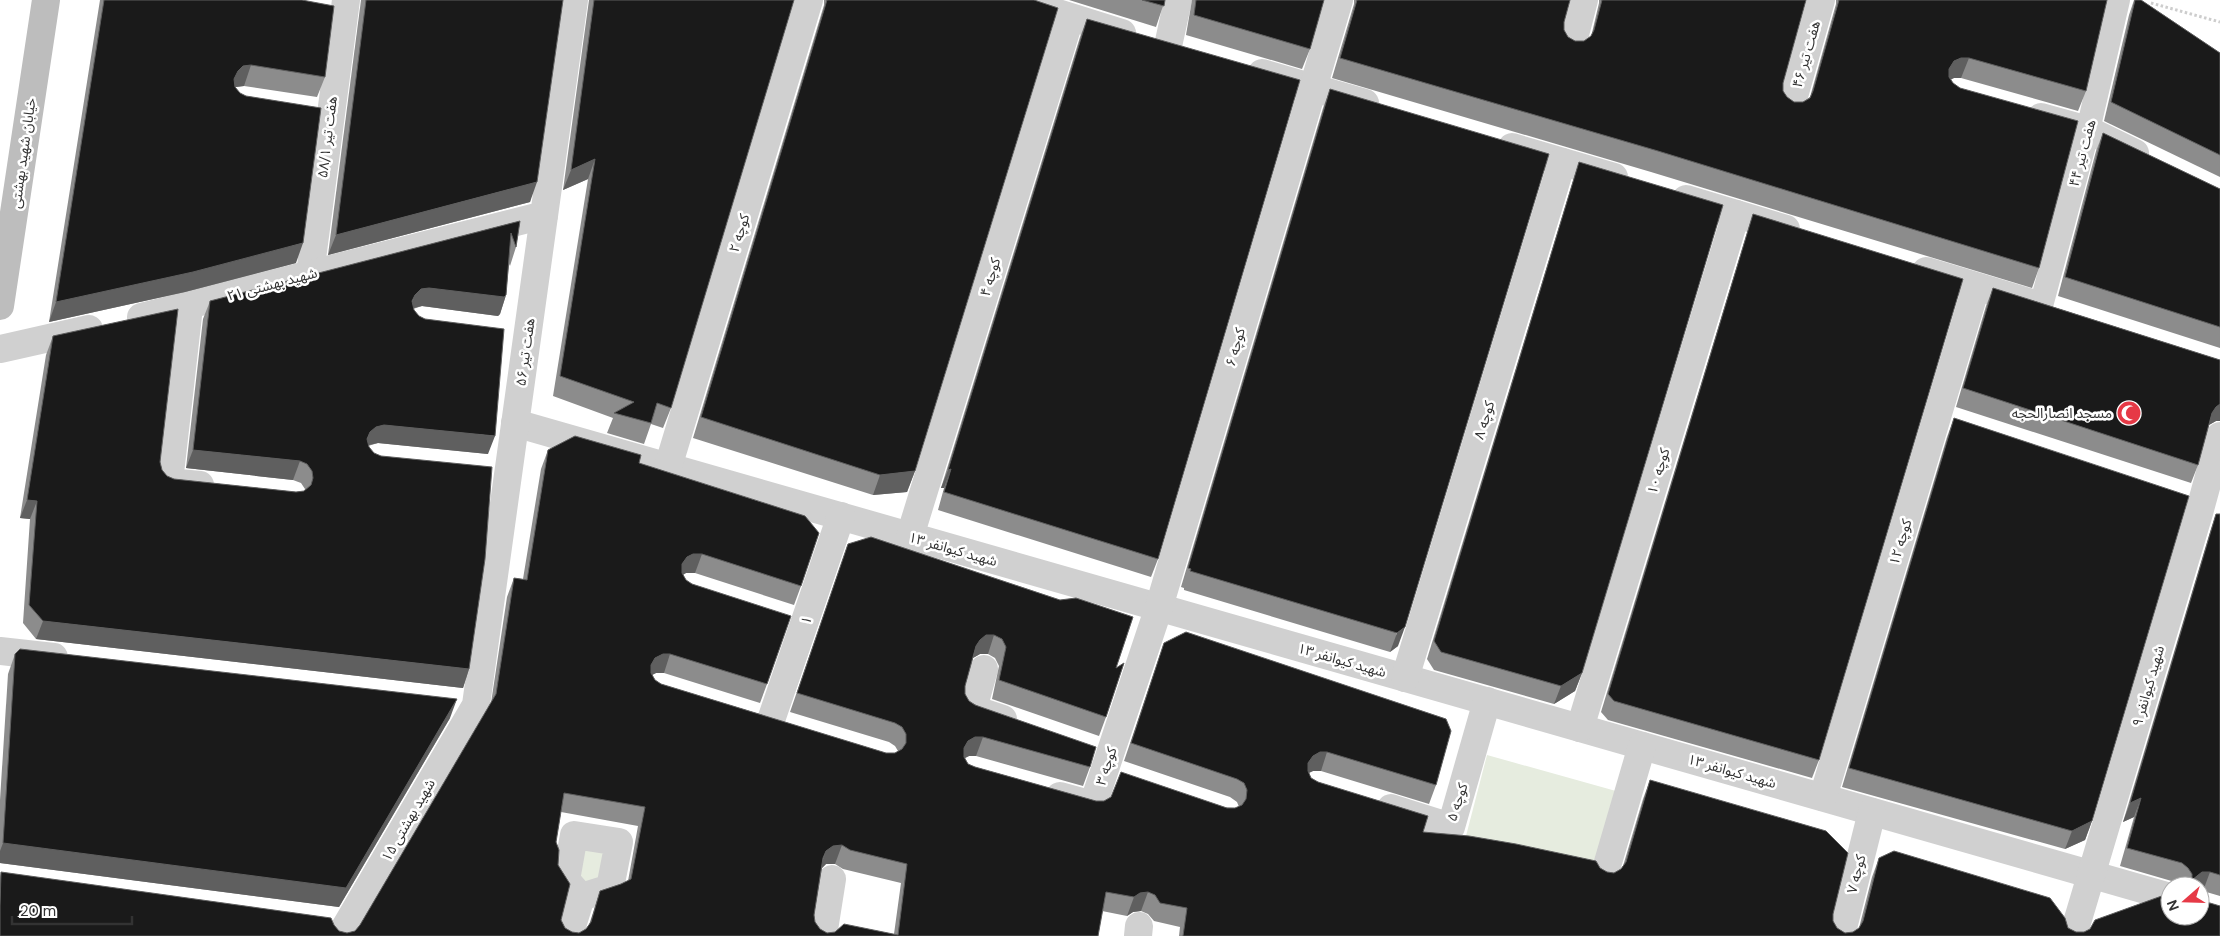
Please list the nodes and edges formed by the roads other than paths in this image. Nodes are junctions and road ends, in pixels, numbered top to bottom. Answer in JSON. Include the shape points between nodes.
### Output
{"nodes":[{"id":1,"x":46,"y":0,"type":"edge"},
{"id":2,"x":574,"y":0,"type":"edge"},
{"id":3,"x":809,"y":0,"type":"edge"},
{"id":4,"x":1016,"y":0,"type":"edge"},
{"id":5,"x":1178,"y":0,"type":"edge"},
{"id":6,"x":1339,"y":0,"type":"edge"},
{"id":7,"x":1584,"y":0,"type":"edge"},
{"id":8,"x":1821,"y":0,"type":"edge"},
{"id":9,"x":2118,"y":0,"type":"edge"},
{"id":10,"x":345,"y":7,"type":"edge"},
{"id":11,"x":317,"y":9,"type":"edge"},
{"id":12,"x":1070,"y":18,"type":"junction"},
{"id":13,"x":1168,"y":46,"type":"junction"},
{"id":14,"x":1572,"y":46,"type":"edge"},
{"id":15,"x":1195,"y":54,"type":"edge"},
{"id":16,"x":1240,"y":67,"type":"edge"},
{"id":17,"x":1312,"y":88,"type":"junction"},
{"id":18,"x":1791,"y":107,"type":"edge"},
{"id":19,"x":2013,"y":109,"type":"edge"},
{"id":20,"x":1386,"y":110,"type":"edge"},
{"id":21,"x":2088,"y":130,"type":"junction"},
{"id":22,"x":1488,"y":140,"type":"edge"},
{"id":23,"x":1562,"y":162,"type":"junction"},
{"id":24,"x":2158,"y":164,"type":"edge"},
{"id":25,"x":1635,"y":184,"type":"edge"},
{"id":26,"x":1663,"y":192,"type":"edge"},
{"id":27,"x":1736,"y":214,"type":"junction"},
{"id":28,"x":544,"y":215,"type":"junction"},
{"id":29,"x":1810,"y":236,"type":"edge"},
{"id":30,"x":1902,"y":264,"type":"edge"},
{"id":31,"x":310,"y":274,"type":"junction"},
{"id":32,"x":1976,"y":287,"type":"junction"},
{"id":33,"x":0,"y":306,"type":"edge"},
{"id":34,"x":189,"y":306,"type":"junction"},
{"id":35,"x":2040,"y":306,"type":"junction"},
{"id":36,"x":2069,"y":315,"type":"edge"},
{"id":37,"x":0,"y":348,"type":"edge"},
{"id":38,"x":515,"y":422,"type":"junction"},
{"id":39,"x":2220,"y":436,"type":"edge"},
{"id":40,"x":668,"y":466,"type":"junction"},
{"id":41,"x":480,"y":469,"type":"edge"},
{"id":42,"x":508,"y":472,"type":"junction"},
{"id":43,"x":225,"y":488,"type":"edge"},
{"id":44,"x":2200,"y":510,"type":"edge"},
{"id":45,"x":841,"y":516,"type":"junction"},
{"id":46,"x":910,"y":536,"type":"junction"},
{"id":47,"x":1159,"y":607,"type":"junction"},
{"id":48,"x":778,"y":617,"type":"edge"},
{"id":49,"x":805,"y":625,"type":"junction"},
{"id":50,"x":0,"y":651,"type":"edge"},
{"id":51,"x":79,"y":660,"type":"edge"},
{"id":52,"x":984,"y":669,"type":"dead end"},
{"id":53,"x":1405,"y":678,"type":"junction"},
{"id":54,"x":1487,"y":701,"type":"junction"},
{"id":55,"x":446,"y":702,"type":"edge"},
{"id":56,"x":476,"y":705,"type":"junction"},
{"id":57,"x":742,"y":715,"type":"edge"},
{"id":58,"x":770,"y":724,"type":"junction"},
{"id":59,"x":1027,"y":728,"type":"edge"},
{"id":60,"x":1580,"y":728,"type":"junction"},
{"id":61,"x":798,"y":732,"type":"edge"},
{"id":62,"x":1642,"y":746,"type":"junction"},
{"id":63,"x":1082,"y":747,"type":"edge"},
{"id":64,"x":1107,"y":764,"type":"junction"},
{"id":65,"x":1132,"y":781,"type":"edge"},
{"id":66,"x":1037,"y":789,"type":"edge"},
{"id":67,"x":1823,"y":797,"type":"junction"},
{"id":68,"x":1370,"y":802,"type":"edge"},
{"id":69,"x":1872,"y":812,"type":"junction"},
{"id":70,"x":2092,"y":875,"type":"junction"},
{"id":71,"x":1604,"y":876,"type":"edge"},
{"id":72,"x":832,"y":879,"type":"dead end"},
{"id":73,"x":2160,"y":894,"type":"edge"},
{"id":74,"x":581,"y":897,"type":"dead end"},
{"id":75,"x":317,"y":920,"type":"edge"},
{"id":76,"x":343,"y":930,"type":"edge"},
{"id":77,"x":569,"y":936,"type":"edge"},
{"id":78,"x":823,"y":936,"type":"edge"},
{"id":79,"x":1841,"y":936,"type":"edge"},
{"id":80,"x":2073,"y":936,"type":"edge"}],
"edges":[{"from":1,"to":33,"type":"street","name":"خیابان شهید بهشتی"},
{"from":2,"to":28,"type":"street","name":"هفت تیر ۵۶"},
{"from":3,"to":40,"type":"street","name":"کوچه ۲"},
{"from":4,"to":12,"type":"street"},
{"from":5,"to":13,"type":"street"},
{"from":6,"to":17,"type":"street","name":"کوچه ۶"},
{"from":7,"to":14,"type":"street"},
{"from":8,"to":18,"type":"street","name":"هفت تیر ۴۶"},
{"from":9,"to":21,"type":"lane","name":"هفت تیر ۴۴"},
{"from":10,"to":11,"type":"street"},
{"from":10,"to":31,"type":"street","name":"هفت تیر ۵۸/۱","via":[[320,114]]},
{"from":12,"to":13,"type":"street"},
{"from":12,"to":46,"type":"street","name":"کوچه ۴"},
{"from":13,"to":15,"type":"street"},
{"from":16,"to":17,"type":"street"},
{"from":17,"to":20,"type":"street"},
{"from":17,"to":47,"type":"street","name":"کوچه ۶"},
{"from":19,"to":21,"type":"street"},
{"from":21,"to":24,"type":"street"},
{"from":21,"to":35,"type":"lane","name":"هفت تیر ۴۴"},
{"from":22,"to":23,"type":"street"},
{"from":23,"to":25,"type":"street"},
{"from":23,"to":53,"type":"street","name":"کوچه ۸"},
{"from":26,"to":27,"type":"street"},
{"from":27,"to":29,"type":"street"},
{"from":27,"to":60,"type":"street","name":"کوچه ۱۰"},
{"from":28,"to":31,"type":"street","name":"شهید بهشتی ۲۱"},
{"from":28,"to":38,"type":"street","name":"هفت تیر ۵۶","via":[[517,334]]},
{"from":30,"to":32,"type":"street"},
{"from":31,"to":34,"type":"street","name":"شهید بهشتی ۲۱"},
{"from":32,"to":35,"type":"street"},
{"from":32,"to":67,"type":"street","name":"کوچه ۱۲","via":[[1948,420]]},
{"from":34,"to":37,"type":"street","name":"شهید بهشتی ۲۱"},
{"from":34,"to":43,"type":"street","via":[[169,482]]},
{"from":35,"to":36,"type":"street"},
{"from":38,"to":40,"type":"street","name":"شهید کیوانفر ۱۳"},
{"from":38,"to":42,"type":"street","name":"هفت تیر ۵۶"},
{"from":39,"to":44,"type":"street","name":"شهید کیوانفر ۹"},
{"from":40,"to":45,"type":"street","name":"شهید کیوانفر ۱۳"},
{"from":41,"to":42,"type":"street"},
{"from":42,"to":56,"type":"street","name":"هفت تیر ۵۶"},
{"from":44,"to":70,"type":"street","name":"شهید کیوانفر ۹"},
{"from":45,"to":46,"type":"street","name":"شهید کیوانفر ۱۳"},
{"from":45,"to":49,"type":"street","name":"۱"},
{"from":46,"to":47,"type":"street","name":"شهید کیوانفر ۱۳"},
{"from":47,"to":53,"type":"street","name":"شهید کیوانفر ۱۳"},
{"from":47,"to":64,"type":"street","name":"کوچه ۳"},
{"from":48,"to":49,"type":"street"},
{"from":49,"to":58,"type":"street","name":"۱"},
{"from":50,"to":51,"type":"street"},
{"from":52,"to":59,"type":"street","via":[[973,709]]},
{"from":53,"to":54,"type":"street","name":"شهید کیوانفر ۱۳"},
{"from":54,"to":60,"type":"street","name":"شهید کیوانفر ۱۳"},
{"from":54,"to":68,"type":"street","name":"کوچه ۵","via":[[1451,826]]},
{"from":55,"to":56,"type":"street"},
{"from":56,"to":76,"type":"street","name":"شهید بهشتی ۱۵"},
{"from":57,"to":58,"type":"street"},
{"from":58,"to":61,"type":"street"},
{"from":60,"to":62,"type":"street","name":"شهید کیوانفر ۱۳"},
{"from":62,"to":67,"type":"street","name":"شهید کیوانفر ۱۳"},
{"from":62,"to":71,"type":"street"},
{"from":63,"to":64,"type":"street"},
{"from":64,"to":65,"type":"street"},
{"from":64,"to":66,"type":"street","name":"کوچه ۳","via":[[1093,805]]},
{"from":67,"to":69,"type":"street","name":"شهید کیوانفر ۱۳"},
{"from":69,"to":70,"type":"street","name":"شهید کیوانفر ۱۳"},
{"from":69,"to":79,"type":"street","name":"کوچه ۷"},
{"from":70,"to":73,"type":"street","name":"شهید کیوانفر ۱۳"},
{"from":70,"to":80,"type":"street","name":"شهید کیوانفر ۹"},
{"from":72,"to":78,"type":"street"},
{"from":74,"to":77,"type":"street"},
{"from":75,"to":76,"type":"street"}]}
